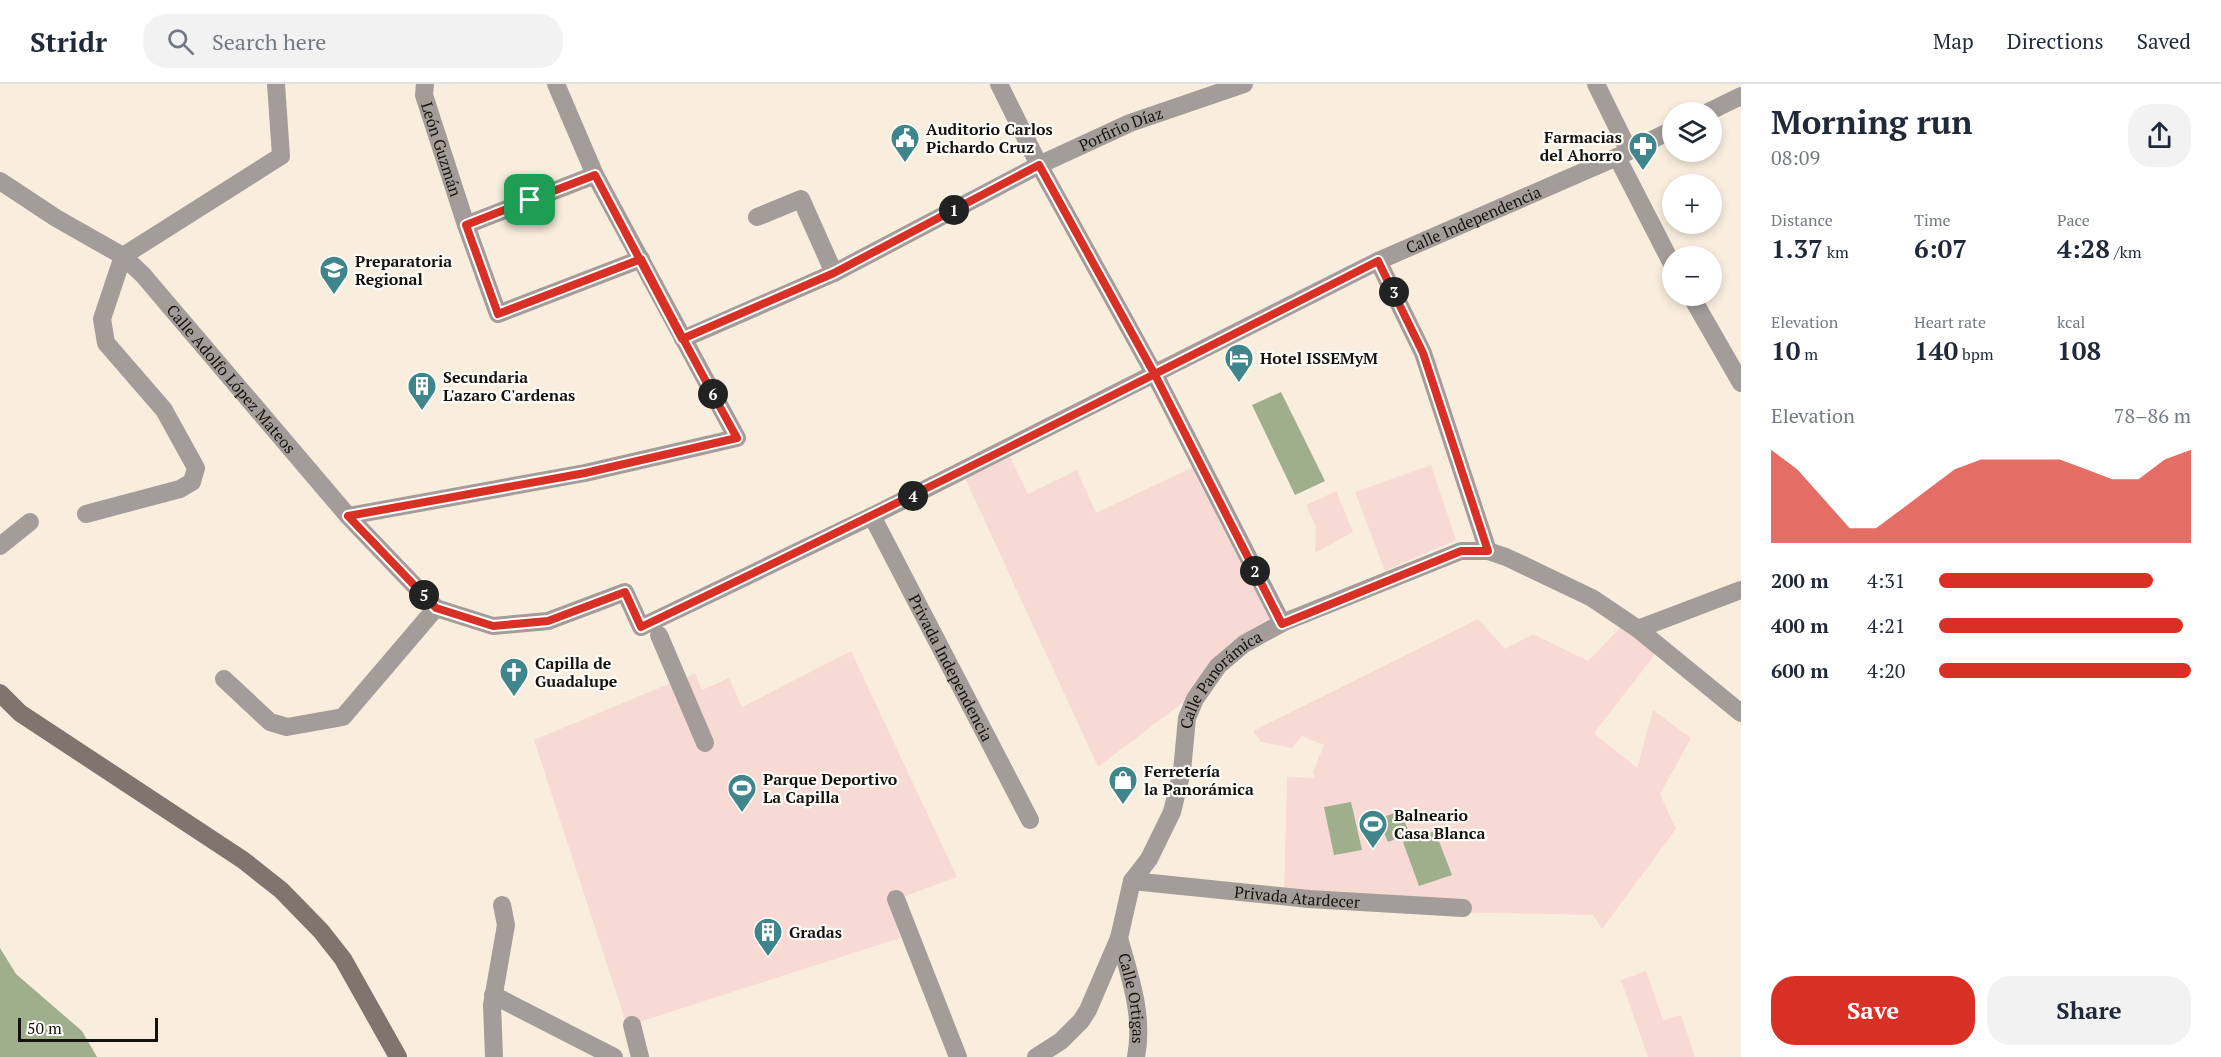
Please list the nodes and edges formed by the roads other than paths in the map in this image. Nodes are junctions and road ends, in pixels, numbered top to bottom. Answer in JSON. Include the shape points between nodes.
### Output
{"nodes":[{"id":1,"x":276,"y":84,"type":"edge"},
{"id":2,"x":425,"y":84,"type":"edge"},
{"id":3,"x":556,"y":84,"type":"edge"},
{"id":4,"x":999,"y":84,"type":"edge"},
{"id":5,"x":1244,"y":84,"type":"edge"},
{"id":6,"x":1596,"y":84,"type":"edge"},
{"id":7,"x":1741,"y":96,"type":"edge"},
{"id":8,"x":1722,"y":105,"type":"edge"},
{"id":9,"x":1662,"y":135,"type":"edge"},
{"id":10,"x":1623,"y":154,"type":"junction"},
{"id":11,"x":1039,"y":165,"type":"junction"},
{"id":12,"x":595,"y":175,"type":"junction"},
{"id":13,"x":0,"y":181,"type":"edge"},
{"id":14,"x":757,"y":217,"type":"dead end"},
{"id":15,"x":466,"y":225,"type":"junction"},
{"id":16,"x":1664,"y":246,"type":"edge"},
{"id":17,"x":123,"y":256,"type":"junction"},
{"id":18,"x":641,"y":259,"type":"junction"},
{"id":19,"x":1378,"y":261,"type":"junction"},
{"id":20,"x":834,"y":273,"type":"junction"},
{"id":21,"x":1697,"y":306,"type":"edge"},
{"id":22,"x":682,"y":339,"type":"junction"},
{"id":23,"x":1155,"y":375,"type":"junction"},
{"id":24,"x":1741,"y":383,"type":"edge"},
{"id":25,"x":86,"y":514,"type":"dead end"},
{"id":26,"x":348,"y":516,"type":"junction"},
{"id":27,"x":872,"y":516,"type":"junction"},
{"id":28,"x":30,"y":522,"type":"dead end"},
{"id":29,"x":0,"y":546,"type":"edge"},
{"id":30,"x":1488,"y":551,"type":"junction"},
{"id":31,"x":1741,"y":590,"type":"edge"},
{"id":32,"x":440,"y":609,"type":"junction"},
{"id":33,"x":1282,"y":624,"type":"junction"},
{"id":34,"x":1638,"y":629,"type":"junction"},
{"id":35,"x":658,"y":635,"type":"dead end"},
{"id":36,"x":225,"y":679,"type":"dead end"},
{"id":37,"x":0,"y":693,"type":"edge"},
{"id":38,"x":1741,"y":713,"type":"edge"},
{"id":39,"x":705,"y":743,"type":"dead end"},
{"id":40,"x":1030,"y":820,"type":"dead end"},
{"id":41,"x":1132,"y":881,"type":"junction"},
{"id":42,"x":896,"y":899,"type":"dead end"},
{"id":43,"x":502,"y":905,"type":"dead end"},
{"id":44,"x":1463,"y":908,"type":"dead end"},
{"id":45,"x":1119,"y":939,"type":"junction"},
{"id":46,"x":493,"y":995,"type":"junction"},
{"id":47,"x":632,"y":1025,"type":"dead end"},
{"id":48,"x":398,"y":1057,"type":"edge"},
{"id":49,"x":494,"y":1057,"type":"edge"},
{"id":50,"x":614,"y":1057,"type":"edge"},
{"id":51,"x":640,"y":1057,"type":"edge"},
{"id":52,"x":958,"y":1057,"type":"edge"},
{"id":53,"x":1036,"y":1057,"type":"edge"},
{"id":54,"x":1136,"y":1057,"type":"edge"}],
"edges":[{"from":1,"to":17,"type":"street","via":[[281,156]]},
{"from":2,"to":15,"type":"street","name":"León Guzmán","via":[[424,95]]},
{"from":3,"to":12,"type":"street"},
{"from":4,"to":11,"type":"street"},
{"from":5,"to":11,"type":"street","name":"Porfirio Díaz","via":[[1130,123]]},
{"from":6,"to":10,"type":"street"},
{"from":7,"to":8,"type":"street"},
{"from":9,"to":10,"type":"street","name":"Calle Independencia"},
{"from":10,"to":16,"type":"street"},
{"from":10,"to":19,"type":"street","name":"Calle Independencia"},
{"from":11,"to":20,"type":"street","name":"Porfirio Díaz"},
{"from":11,"to":23,"type":"street"},
{"from":12,"to":15,"type":"street"},
{"from":12,"to":18,"type":"street"},
{"from":13,"to":17,"type":"street","name":"Calle Adolfo López Mateos"},
{"from":14,"to":20,"type":"street","via":[[801,199]]},
{"from":15,"to":18,"type":"street","name":"León Guzmán","via":[[498,314]]},
{"from":17,"to":25,"type":"street","via":[[102,319],[106,343],[164,410],[196,468],[192,482],[180,489]]},
{"from":17,"to":26,"type":"street","name":"Calle Adolfo López Mateos","via":[[170,305]]},
{"from":18,"to":22,"type":"street"},
{"from":19,"to":23,"type":"street","name":"Calle Independencia"},
{"from":19,"to":30,"type":"street","via":[[1423,353]]},
{"from":20,"to":22,"type":"street","name":"Porfirio Díaz"},
{"from":21,"to":24,"type":"street"},
{"from":22,"to":26,"type":"street","via":[[737,438],[585,473]]},
{"from":23,"to":27,"type":"street","name":"Calle Independencia"},
{"from":23,"to":33,"type":"street"},
{"from":26,"to":32,"type":"street","name":"Calle Adolfo López Mateos"},
{"from":27,"to":32,"type":"street","name":"Calle Independencia","via":[[641,627],[625,592],[548,621],[493,626]]},
{"from":27,"to":40,"type":"street","name":"Privada Independencia"},
{"from":28,"to":29,"type":"street"},
{"from":30,"to":33,"type":"street","name":"Calle Panorámica","via":[[1461,551]]},
{"from":30,"to":34,"type":"street","name":"Calle Panorámica","via":[[1592,598]]},
{"from":31,"to":34,"type":"street"},
{"from":32,"to":36,"type":"street","via":[[343,717],[287,727],[270,722]]},
{"from":33,"to":41,"type":"street","name":"Calle Panorámica","via":[[1231,654],[1195,699],[1187,718],[1182,771],[1172,812],[1149,859]]},
{"from":34,"to":38,"type":"street","name":"Calle Panorámica"},
{"from":35,"to":39,"type":"street"},
{"from":37,"to":48,"type":"main road","via":[[20,713],[243,860],[290,898],[343,959]]},
{"from":41,"to":44,"type":"street","name":"Privada Atardecer"},
{"from":41,"to":45,"type":"street","name":"Calle Panorámica"},
{"from":42,"to":52,"type":"street"},
{"from":43,"to":46,"type":"street","via":[[506,925]]},
{"from":45,"to":53,"type":"street","via":[[1088,1010],[1061,1041]]},
{"from":45,"to":54,"type":"street","name":"Calle Ortigas","via":[[1138,1011]]},
{"from":46,"to":49,"type":"street"},
{"from":46,"to":50,"type":"street"},
{"from":47,"to":51,"type":"street"}]}
